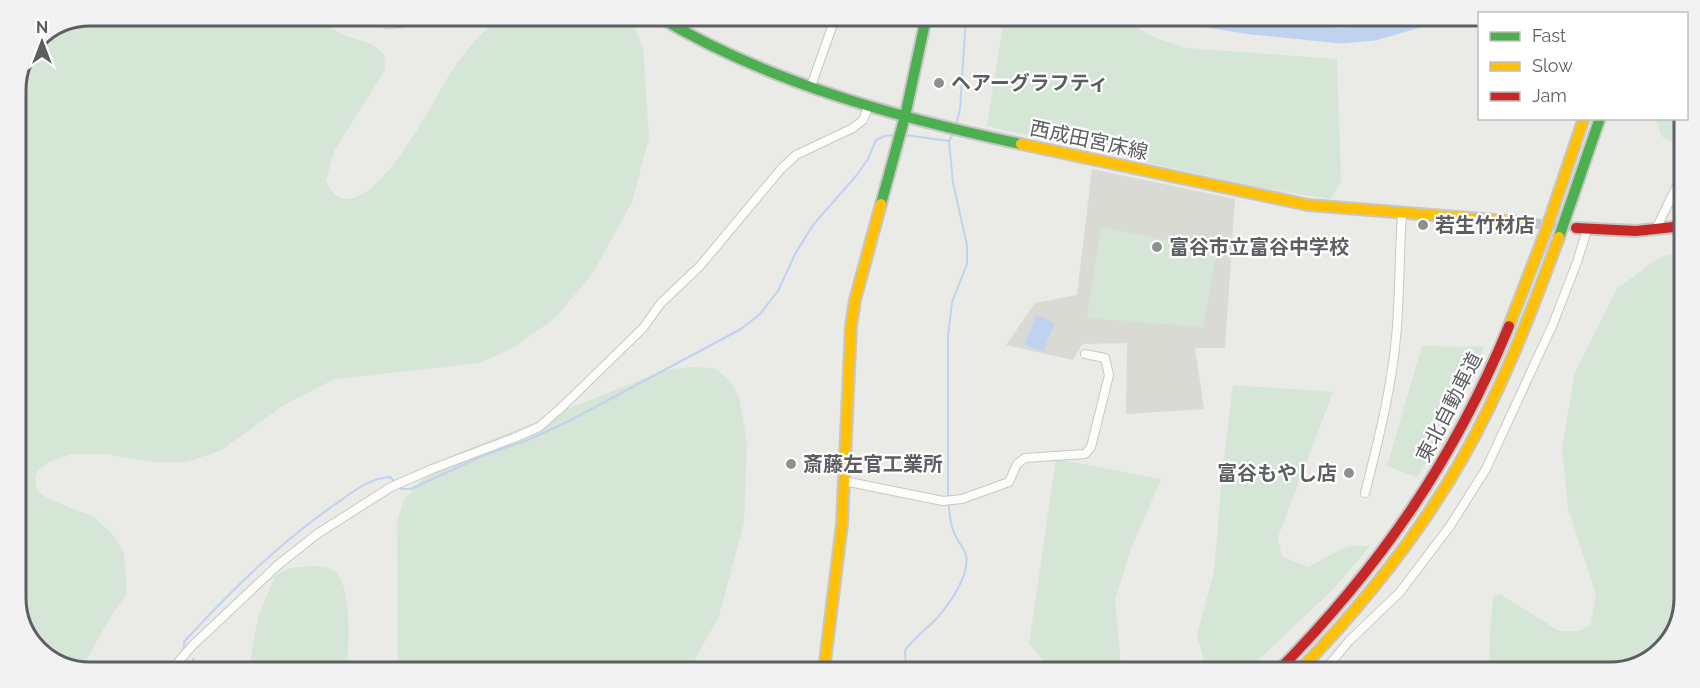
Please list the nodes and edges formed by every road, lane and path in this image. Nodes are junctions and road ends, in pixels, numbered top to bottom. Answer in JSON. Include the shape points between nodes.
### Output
{"nodes":[{"id":1,"x":674,"y":26,"type":"edge"},
{"id":2,"x":832,"y":26,"type":"edge"},
{"id":3,"x":924,"y":26,"type":"edge"},
{"id":4,"x":811,"y":86,"type":"junction"},
{"id":5,"x":869,"y":105,"type":"junction"},
{"id":6,"x":904,"y":116,"type":"junction"},
{"id":7,"x":1583,"y":120,"type":"edge"},
{"id":8,"x":1599,"y":120,"type":"edge"},
{"id":9,"x":1674,"y":192,"type":"edge"},
{"id":10,"x":1401,"y":214,"type":"junction"},
{"id":11,"x":1531,"y":223,"type":"tunnel mouth"},
{"id":12,"x":1674,"y":227,"type":"edge"},
{"id":13,"x":1581,"y":229,"type":"joint"},
{"id":14,"x":1656,"y":229,"type":"junction"},
{"id":15,"x":1085,"y":354,"type":"dead end"},
{"id":16,"x":844,"y":481,"type":"junction"},
{"id":17,"x":1365,"y":493,"type":"dead end"},
{"id":18,"x":178,"y":663,"type":"edge"},
{"id":19,"x":825,"y":663,"type":"edge"},
{"id":20,"x":1285,"y":663,"type":"edge"},
{"id":21,"x":1306,"y":663,"type":"edge"},
{"id":22,"x":1330,"y":663,"type":"edge"}],
"edges":[{"from":1,"to":4,"type":"main road","name":"西成田宮床線","via":[[768,71]]},
{"from":2,"to":4,"type":"street"},
{"from":3,"to":6,"type":"main road"},
{"from":4,"to":5,"type":"main road","name":"西成田宮床線"},
{"from":5,"to":6,"type":"main road","name":"西成田宮床線"},
{"from":5,"to":18,"type":"street","via":[[863,120],[853,129],[796,155],[781,169],[700,266],[661,303],[644,328],[539,427],[405,480],[347,514],[278,565]]},
{"from":6,"to":10,"type":"main road","name":"西成田宮床線","via":[[1308,205]]},
{"from":6,"to":16,"type":"main road","via":[[851,326]]},
{"from":7,"to":20,"type":"main road","name":"東北自動車道","via":[[1522,295],[1466,419],[1432,478],[1377,558]]},
{"from":8,"to":21,"type":"main road","name":"東北自動車道","via":[[1533,307],[1480,425],[1447,483],[1388,569]]},
{"from":9,"to":14,"type":"street"},
{"from":10,"to":11,"type":"main road","name":"西成田宮床線"},
{"from":10,"to":17,"type":"street","via":[[1395,347]]},
{"from":12,"to":14,"type":"main road"},
{"from":13,"to":14,"type":"main road"},
{"from":13,"to":22,"type":"street","via":[[1577,262],[1553,324],[1486,469],[1450,526],[1400,592]]},
{"from":15,"to":16,"type":"street","via":[[1105,358],[1109,375],[1091,447],[1085,454],[1025,458],[1017,464],[1009,482],[954,500]]},
{"from":16,"to":19,"type":"main road"}]}
